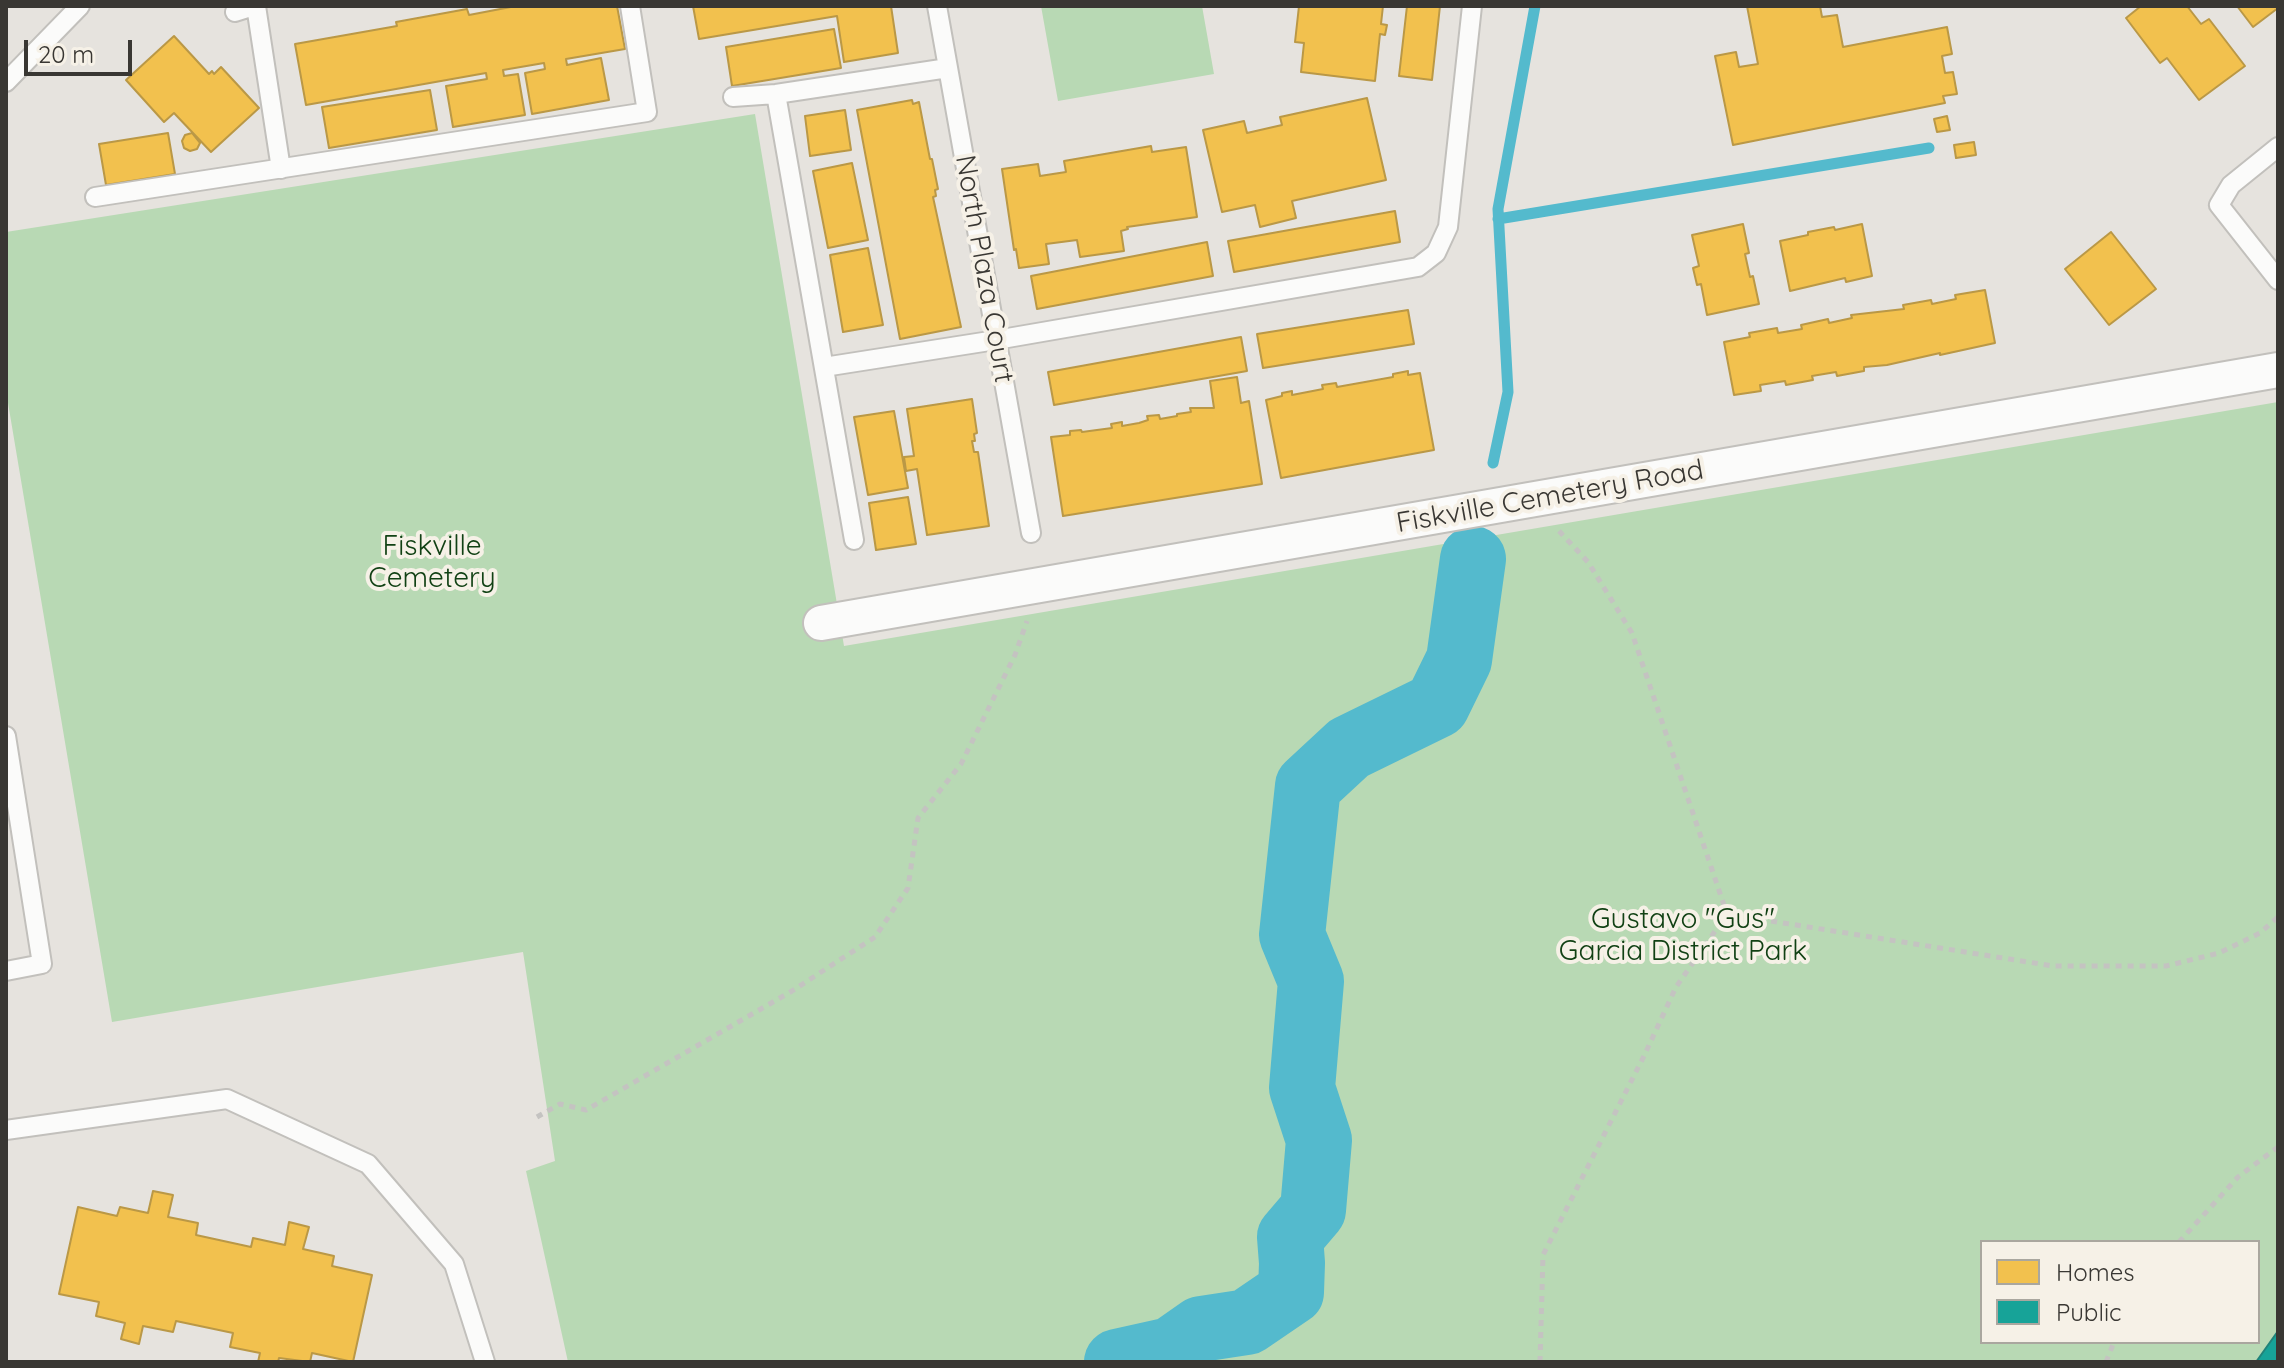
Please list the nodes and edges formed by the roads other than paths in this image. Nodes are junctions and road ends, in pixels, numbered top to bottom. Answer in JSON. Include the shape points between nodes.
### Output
{"nodes":[{"id":1,"x":80,"y":6,"type":"edge"},
{"id":2,"x":255,"y":6,"type":"edge"},
{"id":3,"x":630,"y":6,"type":"edge"},
{"id":4,"x":937,"y":6,"type":"edge"},
{"id":5,"x":1472,"y":6,"type":"edge"},
{"id":6,"x":235,"y":12,"type":"dead end"},
{"id":7,"x":948,"y":68,"type":"junction"},
{"id":8,"x":6,"y":82,"type":"edge"},
{"id":9,"x":776,"y":94,"type":"junction"},
{"id":10,"x":733,"y":97,"type":"dead end"},
{"id":11,"x":2278,"y":147,"type":"edge"},
{"id":12,"x":281,"y":169,"type":"junction"},
{"id":13,"x":95,"y":197,"type":"dead end"},
{"id":14,"x":2278,"y":280,"type":"edge"},
{"id":15,"x":996,"y":340,"type":"junction"},
{"id":16,"x":824,"y":367,"type":"junction"},
{"id":17,"x":2278,"y":370,"type":"edge"},
{"id":18,"x":1031,"y":533,"type":"dead end"},
{"id":19,"x":854,"y":540,"type":"dead end"},
{"id":20,"x":821,"y":623,"type":"dead end"},
{"id":21,"x":6,"y":736,"type":"edge"},
{"id":22,"x":6,"y":971,"type":"edge"},
{"id":23,"x":6,"y":1130,"type":"edge"},
{"id":24,"x":485,"y":1362,"type":"edge"}],
"edges":[{"from":1,"to":8,"type":"lane"},
{"from":2,"to":6,"type":"lane"},
{"from":2,"to":12,"type":"lane"},
{"from":3,"to":12,"type":"lane","via":[[647,112]]},
{"from":4,"to":7,"type":"lane","name":"North Plaza Court"},
{"from":5,"to":15,"type":"lane","via":[[1448,227],[1436,253],[1418,267]]},
{"from":7,"to":9,"type":"lane"},
{"from":7,"to":15,"type":"lane","name":"North Plaza Court"},
{"from":9,"to":10,"type":"lane"},
{"from":9,"to":16,"type":"lane"},
{"from":11,"to":14,"type":"lane","via":[[2231,185],[2219,205]]},
{"from":12,"to":13,"type":"lane"},
{"from":15,"to":16,"type":"lane"},
{"from":15,"to":18,"type":"lane","name":"North Plaza Court"},
{"from":16,"to":19,"type":"lane"},
{"from":17,"to":20,"type":"street","name":"Fiskville Cemetery Road"},
{"from":21,"to":22,"type":"lane","via":[[42,964]]},
{"from":23,"to":24,"type":"lane","via":[[227,1099],[368,1164],[454,1264]]}]}
